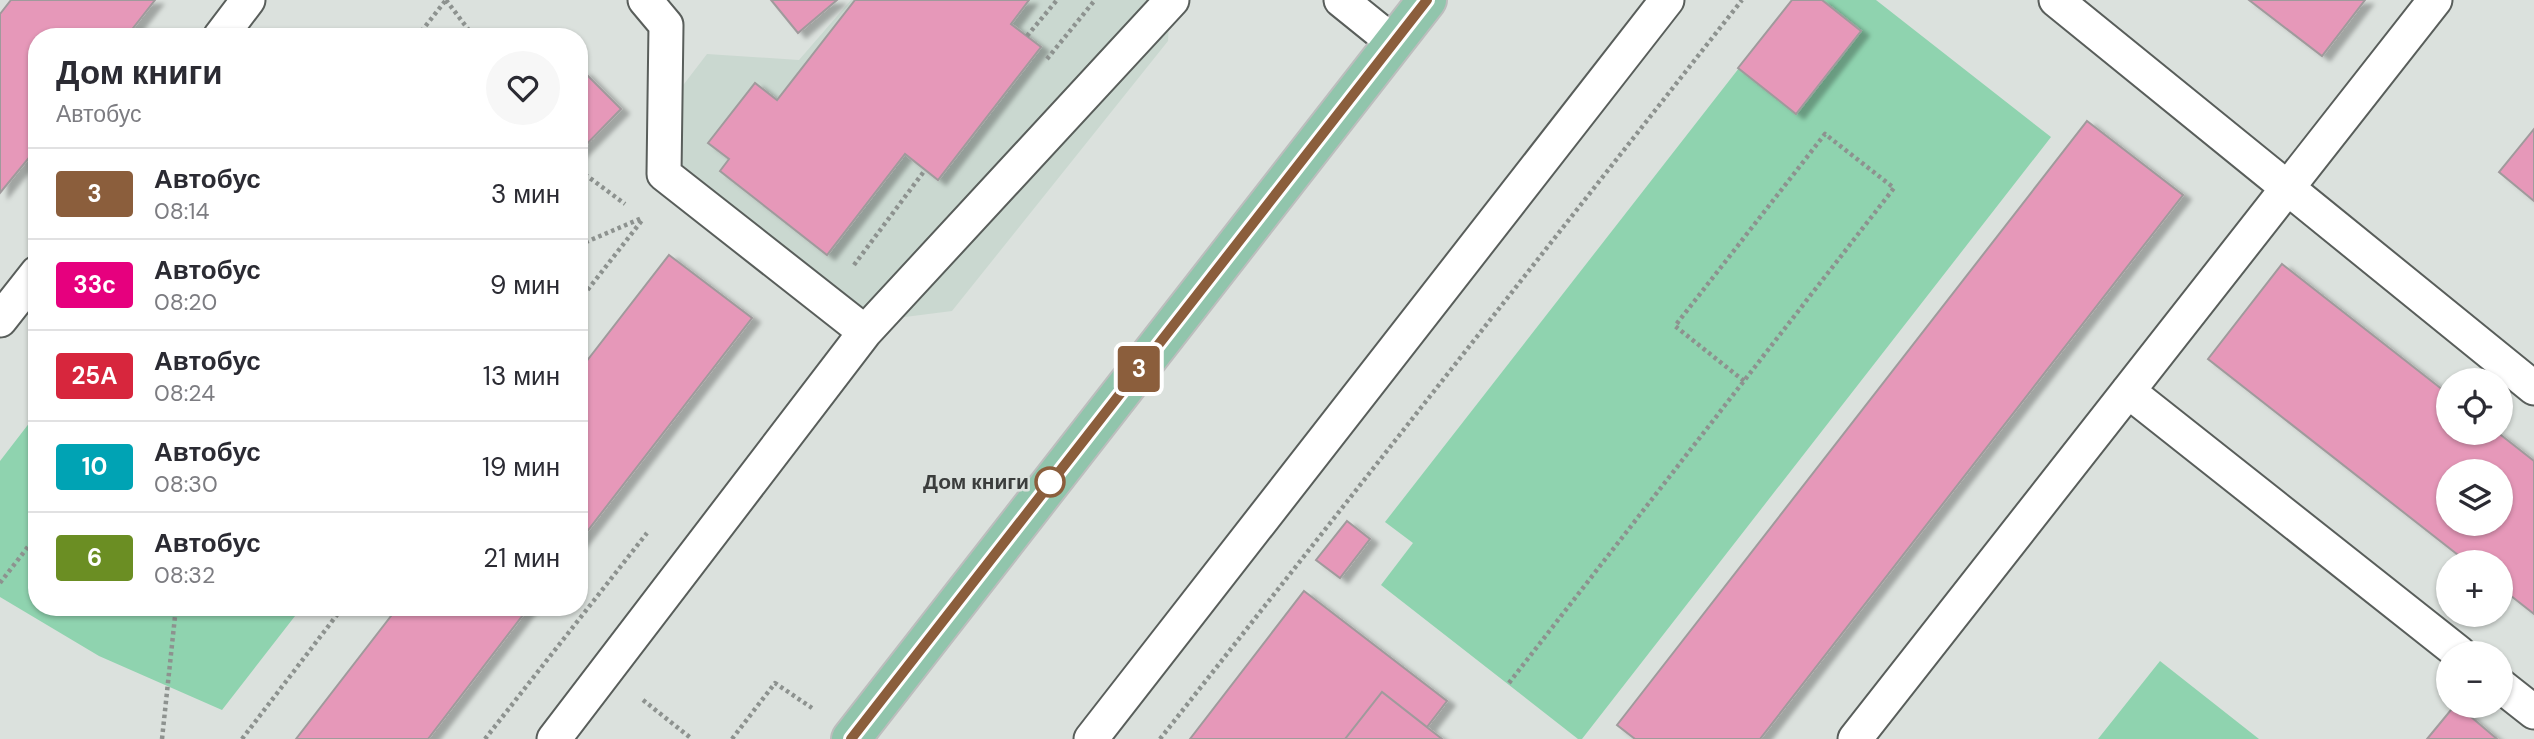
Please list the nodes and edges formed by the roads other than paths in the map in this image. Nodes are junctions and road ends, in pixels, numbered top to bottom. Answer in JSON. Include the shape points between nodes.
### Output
{"nodes":[{"id":1,"x":248,"y":0,"type":"edge"},
{"id":2,"x":645,"y":0,"type":"edge"},
{"id":3,"x":1172,"y":0,"type":"edge"},
{"id":4,"x":1341,"y":0,"type":"edge"},
{"id":5,"x":1427,"y":0,"type":"edge"},
{"id":6,"x":1667,"y":0,"type":"edge"},
{"id":7,"x":2056,"y":0,"type":"edge"},
{"id":8,"x":2435,"y":0,"type":"edge"},
{"id":9,"x":227,"y":28,"type":"edge"},
{"id":10,"x":1393,"y":42,"type":"junction"},
{"id":11,"x":2286,"y":188,"type":"junction"},
{"id":12,"x":28,"y":284,"type":"edge"},
{"id":13,"x":0,"y":320,"type":"edge"},
{"id":14,"x":865,"y":332,"type":"junction"},
{"id":15,"x":2534,"y":388,"type":"edge"},
{"id":16,"x":2128,"y":391,"type":"junction"},
{"id":17,"x":2444,"y":641,"type":"edge"},
{"id":18,"x":2513,"y":695,"type":"edge"},
{"id":19,"x":2534,"y":712,"type":"edge"},
{"id":20,"x":852,"y":737,"type":"edge"},
{"id":21,"x":554,"y":739,"type":"edge"},
{"id":22,"x":1091,"y":739,"type":"edge"},
{"id":23,"x":1854,"y":739,"type":"edge"}],
"edges":[{"from":1,"to":9,"type":"lane"},
{"from":2,"to":14,"type":"lane","via":[[666,25],[664,174]]},
{"from":3,"to":14,"type":"lane"},
{"from":4,"to":10,"type":"lane"},
{"from":5,"to":10,"type":"main road"},
{"from":6,"to":22,"type":"lane"},
{"from":7,"to":11,"type":"lane"},
{"from":8,"to":11,"type":"lane"},
{"from":10,"to":20,"type":"main road"},
{"from":11,"to":15,"type":"lane"},
{"from":11,"to":16,"type":"lane"},
{"from":12,"to":13,"type":"lane"},
{"from":14,"to":21,"type":"lane"},
{"from":16,"to":17,"type":"lane"},
{"from":16,"to":23,"type":"lane"},
{"from":18,"to":19,"type":"lane"}]}
